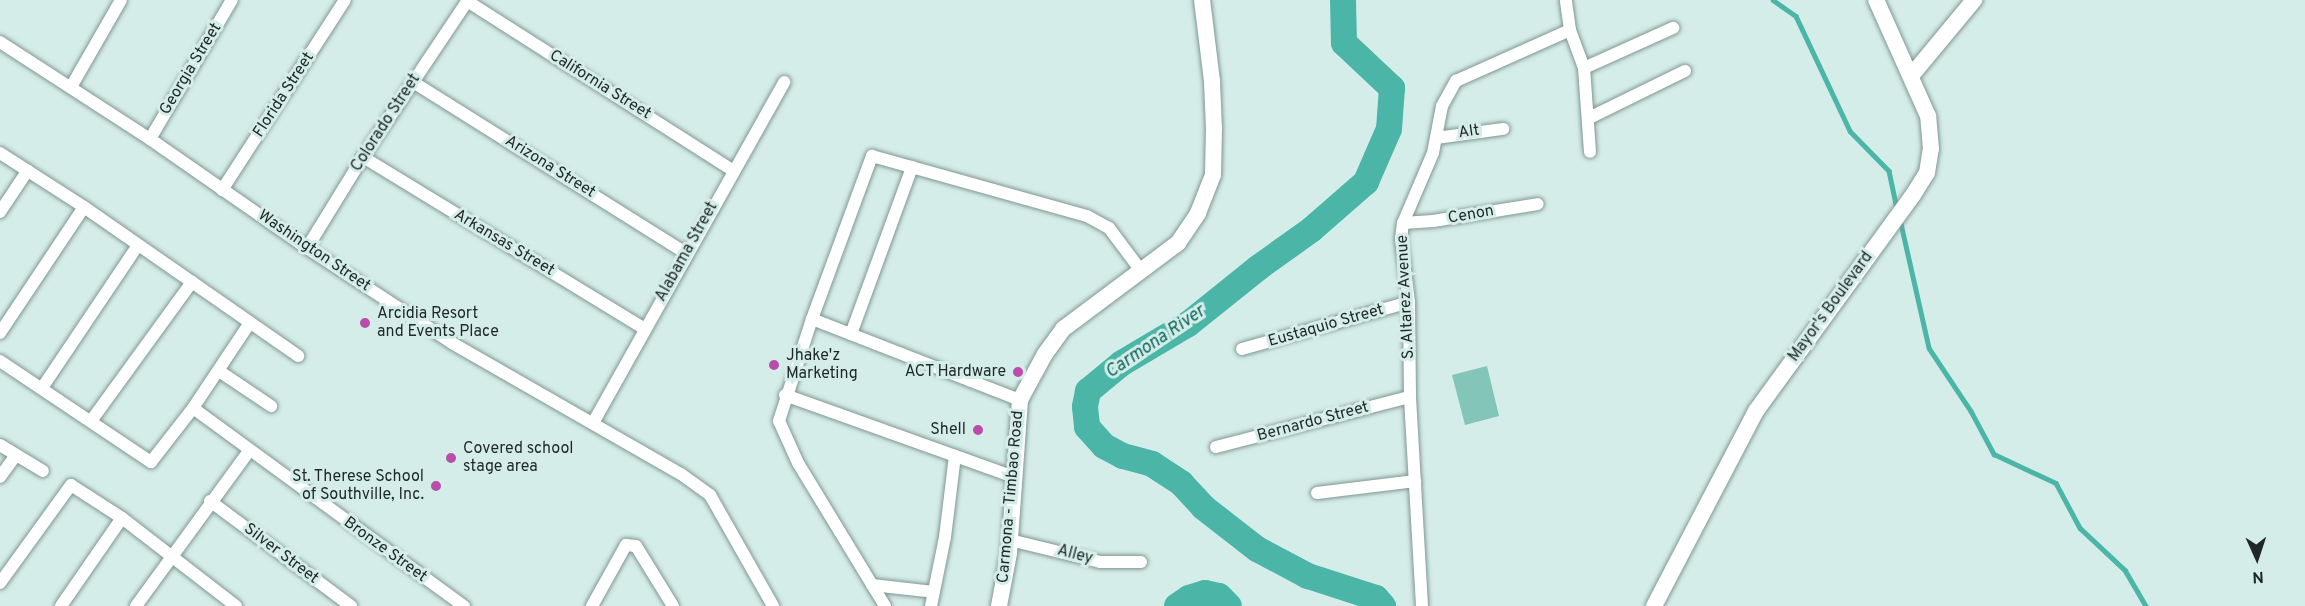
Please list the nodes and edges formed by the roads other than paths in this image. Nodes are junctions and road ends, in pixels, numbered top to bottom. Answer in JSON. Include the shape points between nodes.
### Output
{"nodes":[{"id":1,"x":121,"y":0,"type":"edge"},
{"id":2,"x":232,"y":0,"type":"edge"},
{"id":3,"x":345,"y":0,"type":"edge"},
{"id":4,"x":1202,"y":0,"type":"edge"},
{"id":5,"x":1566,"y":0,"type":"edge"},
{"id":6,"x":1876,"y":0,"type":"edge"},
{"id":7,"x":1974,"y":0,"type":"edge"},
{"id":8,"x":468,"y":1,"type":"edge"},
{"id":9,"x":1673,"y":28,"type":"dead end"},
{"id":10,"x":1570,"y":30,"type":"junction"},
{"id":11,"x":0,"y":42,"type":"edge"},
{"id":12,"x":1584,"y":68,"type":"junction"},
{"id":13,"x":1684,"y":71,"type":"dead end"},
{"id":14,"x":1911,"y":76,"type":"junction"},
{"id":15,"x":413,"y":82,"type":"junction"},
{"id":16,"x":784,"y":82,"type":"dead end"},
{"id":17,"x":71,"y":87,"type":"junction"},
{"id":18,"x":1589,"y":118,"type":"junction"},
{"id":19,"x":1503,"y":129,"type":"dead end"},
{"id":20,"x":1436,"y":138,"type":"junction"},
{"id":21,"x":150,"y":139,"type":"junction"},
{"id":22,"x":1590,"y":152,"type":"dead end"},
{"id":23,"x":0,"y":153,"type":"edge"},
{"id":24,"x":363,"y":157,"type":"junction"},
{"id":25,"x":912,"y":167,"type":"junction"},
{"id":26,"x":28,"y":170,"type":"junction"},
{"id":27,"x":732,"y":170,"type":"junction"},
{"id":28,"x":222,"y":190,"type":"junction"},
{"id":29,"x":1538,"y":204,"type":"dead end"},
{"id":30,"x":84,"y":207,"type":"junction"},
{"id":31,"x":0,"y":212,"type":"edge"},
{"id":32,"x":1403,"y":223,"type":"junction"},
{"id":33,"x":138,"y":245,"type":"junction"},
{"id":34,"x":307,"y":248,"type":"junction"},
{"id":35,"x":686,"y":252,"type":"junction"},
{"id":36,"x":1142,"y":272,"type":"junction"},
{"id":37,"x":192,"y":282,"type":"junction"},
{"id":38,"x":1409,"y":302,"type":"junction"},
{"id":39,"x":812,"y":319,"type":"junction"},
{"id":40,"x":249,"y":324,"type":"junction"},
{"id":41,"x":645,"y":329,"type":"junction"},
{"id":42,"x":0,"y":333,"type":"edge"},
{"id":43,"x":851,"y":334,"type":"junction"},
{"id":44,"x":1242,"y":349,"type":"dead end"},
{"id":45,"x":298,"y":356,"type":"dead end"},
{"id":46,"x":0,"y":361,"type":"edge"},
{"id":47,"x":219,"y":371,"type":"junction"},
{"id":48,"x":42,"y":388,"type":"junction"},
{"id":49,"x":785,"y":395,"type":"junction"},
{"id":50,"x":1410,"y":397,"type":"junction"},
{"id":51,"x":1020,"y":400,"type":"junction"},
{"id":52,"x":271,"y":406,"type":"dead end"},
{"id":53,"x":193,"y":408,"type":"junction"},
{"id":54,"x":92,"y":421,"type":"junction"},
{"id":55,"x":592,"y":423,"type":"junction"},
{"id":56,"x":0,"y":445,"type":"edge"},
{"id":57,"x":1216,"y":447,"type":"dead end"},
{"id":58,"x":249,"y":451,"type":"junction"},
{"id":59,"x":16,"y":455,"type":"junction"},
{"id":60,"x":955,"y":456,"type":"junction"},
{"id":61,"x":43,"y":471,"type":"dead end"},
{"id":62,"x":0,"y":477,"type":"edge"},
{"id":63,"x":1014,"y":477,"type":"junction"},
{"id":64,"x":1415,"y":481,"type":"junction"},
{"id":65,"x":1317,"y":493,"type":"dead end"},
{"id":66,"x":210,"y":501,"type":"junction"},
{"id":67,"x":122,"y":518,"type":"junction"},
{"id":68,"x":1010,"y":540,"type":"junction"},
{"id":69,"x":172,"y":556,"type":"junction"},
{"id":70,"x":1141,"y":562,"type":"dead end"},
{"id":71,"x":0,"y":583,"type":"edge"},
{"id":72,"x":872,"y":585,"type":"junction"},
{"id":73,"x":934,"y":592,"type":"junction"},
{"id":74,"x":222,"y":602,"type":"edge"},
{"id":75,"x":61,"y":606,"type":"edge"},
{"id":76,"x":136,"y":606,"type":"edge"},
{"id":77,"x":236,"y":606,"type":"edge"},
{"id":78,"x":351,"y":606,"type":"edge"},
{"id":79,"x":464,"y":606,"type":"edge"},
{"id":80,"x":592,"y":606,"type":"edge"},
{"id":81,"x":673,"y":606,"type":"edge"},
{"id":82,"x":773,"y":606,"type":"edge"},
{"id":83,"x":885,"y":606,"type":"edge"},
{"id":84,"x":931,"y":606,"type":"edge"},
{"id":85,"x":999,"y":606,"type":"edge"},
{"id":86,"x":1422,"y":606,"type":"edge"},
{"id":87,"x":1653,"y":606,"type":"edge"}],
"edges":[{"from":1,"to":17,"type":"street"},
{"from":2,"to":21,"type":"street","name":"Georgia Street"},
{"from":3,"to":28,"type":"street","name":"Florida Street"},
{"from":4,"to":36,"type":"main road","name":"Carmona - Timbao Road","via":[[1212,81],[1213,175],[1198,213],[1178,243]]},
{"from":5,"to":10,"type":"street"},
{"from":6,"to":14,"type":"main road","name":"Mayor's Boulevard"},
{"from":7,"to":14,"type":"main road"},
{"from":8,"to":15,"type":"street","name":"Colorado Street"},
{"from":8,"to":27,"type":"street","name":"California Street"},
{"from":9,"to":12,"type":"street"},
{"from":10,"to":12,"type":"street"},
{"from":10,"to":20,"type":"street","name":"S. Altarez Avenue","via":[[1456,81],[1442,106]]},
{"from":11,"to":17,"type":"street","name":"Washington Street"},
{"from":12,"to":18,"type":"street"},
{"from":13,"to":18,"type":"street"},
{"from":14,"to":87,"type":"main road","name":"Mayor's Boulevard","via":[[1928,116],[1931,149],[1927,173],[1756,411]]},
{"from":15,"to":24,"type":"street","name":"Colorado Street"},
{"from":15,"to":35,"type":"street","name":"Arizona Street"},
{"from":16,"to":27,"type":"street","name":"Alabama Street"},
{"from":17,"to":21,"type":"street","name":"Washington Street"},
{"from":18,"to":22,"type":"street"},
{"from":19,"to":20,"type":"street","name":"Alt"},
{"from":20,"to":32,"type":"street","name":"S. Altarez Avenue"},
{"from":21,"to":28,"type":"street","name":"Washington Street"},
{"from":23,"to":26,"type":"street"},
{"from":24,"to":34,"type":"street","name":"Colorado Street"},
{"from":24,"to":41,"type":"street","name":"Arkansas Street"},
{"from":25,"to":36,"type":"street","via":[[1087,216],[1109,228]]},
{"from":25,"to":39,"type":"street","via":[[872,156]]},
{"from":25,"to":43,"type":"street"},
{"from":26,"to":30,"type":"street"},
{"from":26,"to":31,"type":"street"},
{"from":27,"to":35,"type":"street","name":"Alabama Street"},
{"from":28,"to":34,"type":"street","name":"Washington Street"},
{"from":29,"to":32,"type":"street","name":"Cenon"},
{"from":30,"to":33,"type":"street"},
{"from":30,"to":42,"type":"street"},
{"from":32,"to":38,"type":"street","name":"S. Altarez Avenue","via":[[1401,239]]},
{"from":33,"to":37,"type":"street"},
{"from":33,"to":48,"type":"street"},
{"from":34,"to":55,"type":"street","name":"Washington Street","via":[[452,343]]},
{"from":35,"to":41,"type":"street","name":"Alabama Street"},
{"from":36,"to":51,"type":"main road","name":"Carmona - Timbao Road","via":[[1064,329]]},
{"from":37,"to":40,"type":"street"},
{"from":37,"to":54,"type":"street"},
{"from":38,"to":44,"type":"street","name":"Eustaquio Street"},
{"from":38,"to":50,"type":"street","name":"S. Altarez Avenue"},
{"from":39,"to":43,"type":"street"},
{"from":39,"to":49,"type":"street"},
{"from":40,"to":45,"type":"street"},
{"from":40,"to":47,"type":"street"},
{"from":41,"to":55,"type":"street","name":"Alabama Street"},
{"from":43,"to":51,"type":"street"},
{"from":46,"to":48,"type":"street"},
{"from":47,"to":52,"type":"street"},
{"from":47,"to":53,"type":"street"},
{"from":48,"to":54,"type":"street"},
{"from":49,"to":60,"type":"street"},
{"from":49,"to":72,"type":"street","via":[[779,421],[798,463]]},
{"from":50,"to":57,"type":"street","name":"Bernardo Street"},
{"from":50,"to":64,"type":"street","name":"S. Altarez Avenue"},
{"from":51,"to":63,"type":"main road","name":"Carmona - Timbao Road"},
{"from":53,"to":54,"type":"street","via":[[151,462]]},
{"from":53,"to":58,"type":"street","name":"Bronze Street"},
{"from":55,"to":82,"type":"street","name":"Washington Street","via":[[711,495]]},
{"from":56,"to":59,"type":"street"},
{"from":58,"to":66,"type":"street"},
{"from":58,"to":79,"type":"street","name":"Bronze Street"},
{"from":59,"to":61,"type":"street"},
{"from":59,"to":62,"type":"street"},
{"from":60,"to":63,"type":"street"},
{"from":60,"to":73,"type":"street"},
{"from":63,"to":68,"type":"main road","name":"Carmona - Timbao Road"},
{"from":64,"to":65,"type":"street"},
{"from":64,"to":86,"type":"street","name":"S. Altarez Avenue"},
{"from":66,"to":69,"type":"street"},
{"from":66,"to":78,"type":"street","name":"Silver Street"},
{"from":67,"to":69,"type":"street"},
{"from":67,"to":71,"type":"street","via":[[71,484]]},
{"from":67,"to":75,"type":"street"},
{"from":68,"to":70,"type":"street","name":"Alley","via":[[1100,562]]},
{"from":68,"to":85,"type":"main road","name":"Carmona - Timbao Road"},
{"from":69,"to":74,"type":"street"},
{"from":69,"to":76,"type":"street"},
{"from":72,"to":73,"type":"street"},
{"from":72,"to":83,"type":"street"},
{"from":73,"to":84,"type":"street"},
{"from":74,"to":77,"type":"street"},
{"from":80,"to":81,"type":"street","via":[[626,545],[636,546]]}]}
